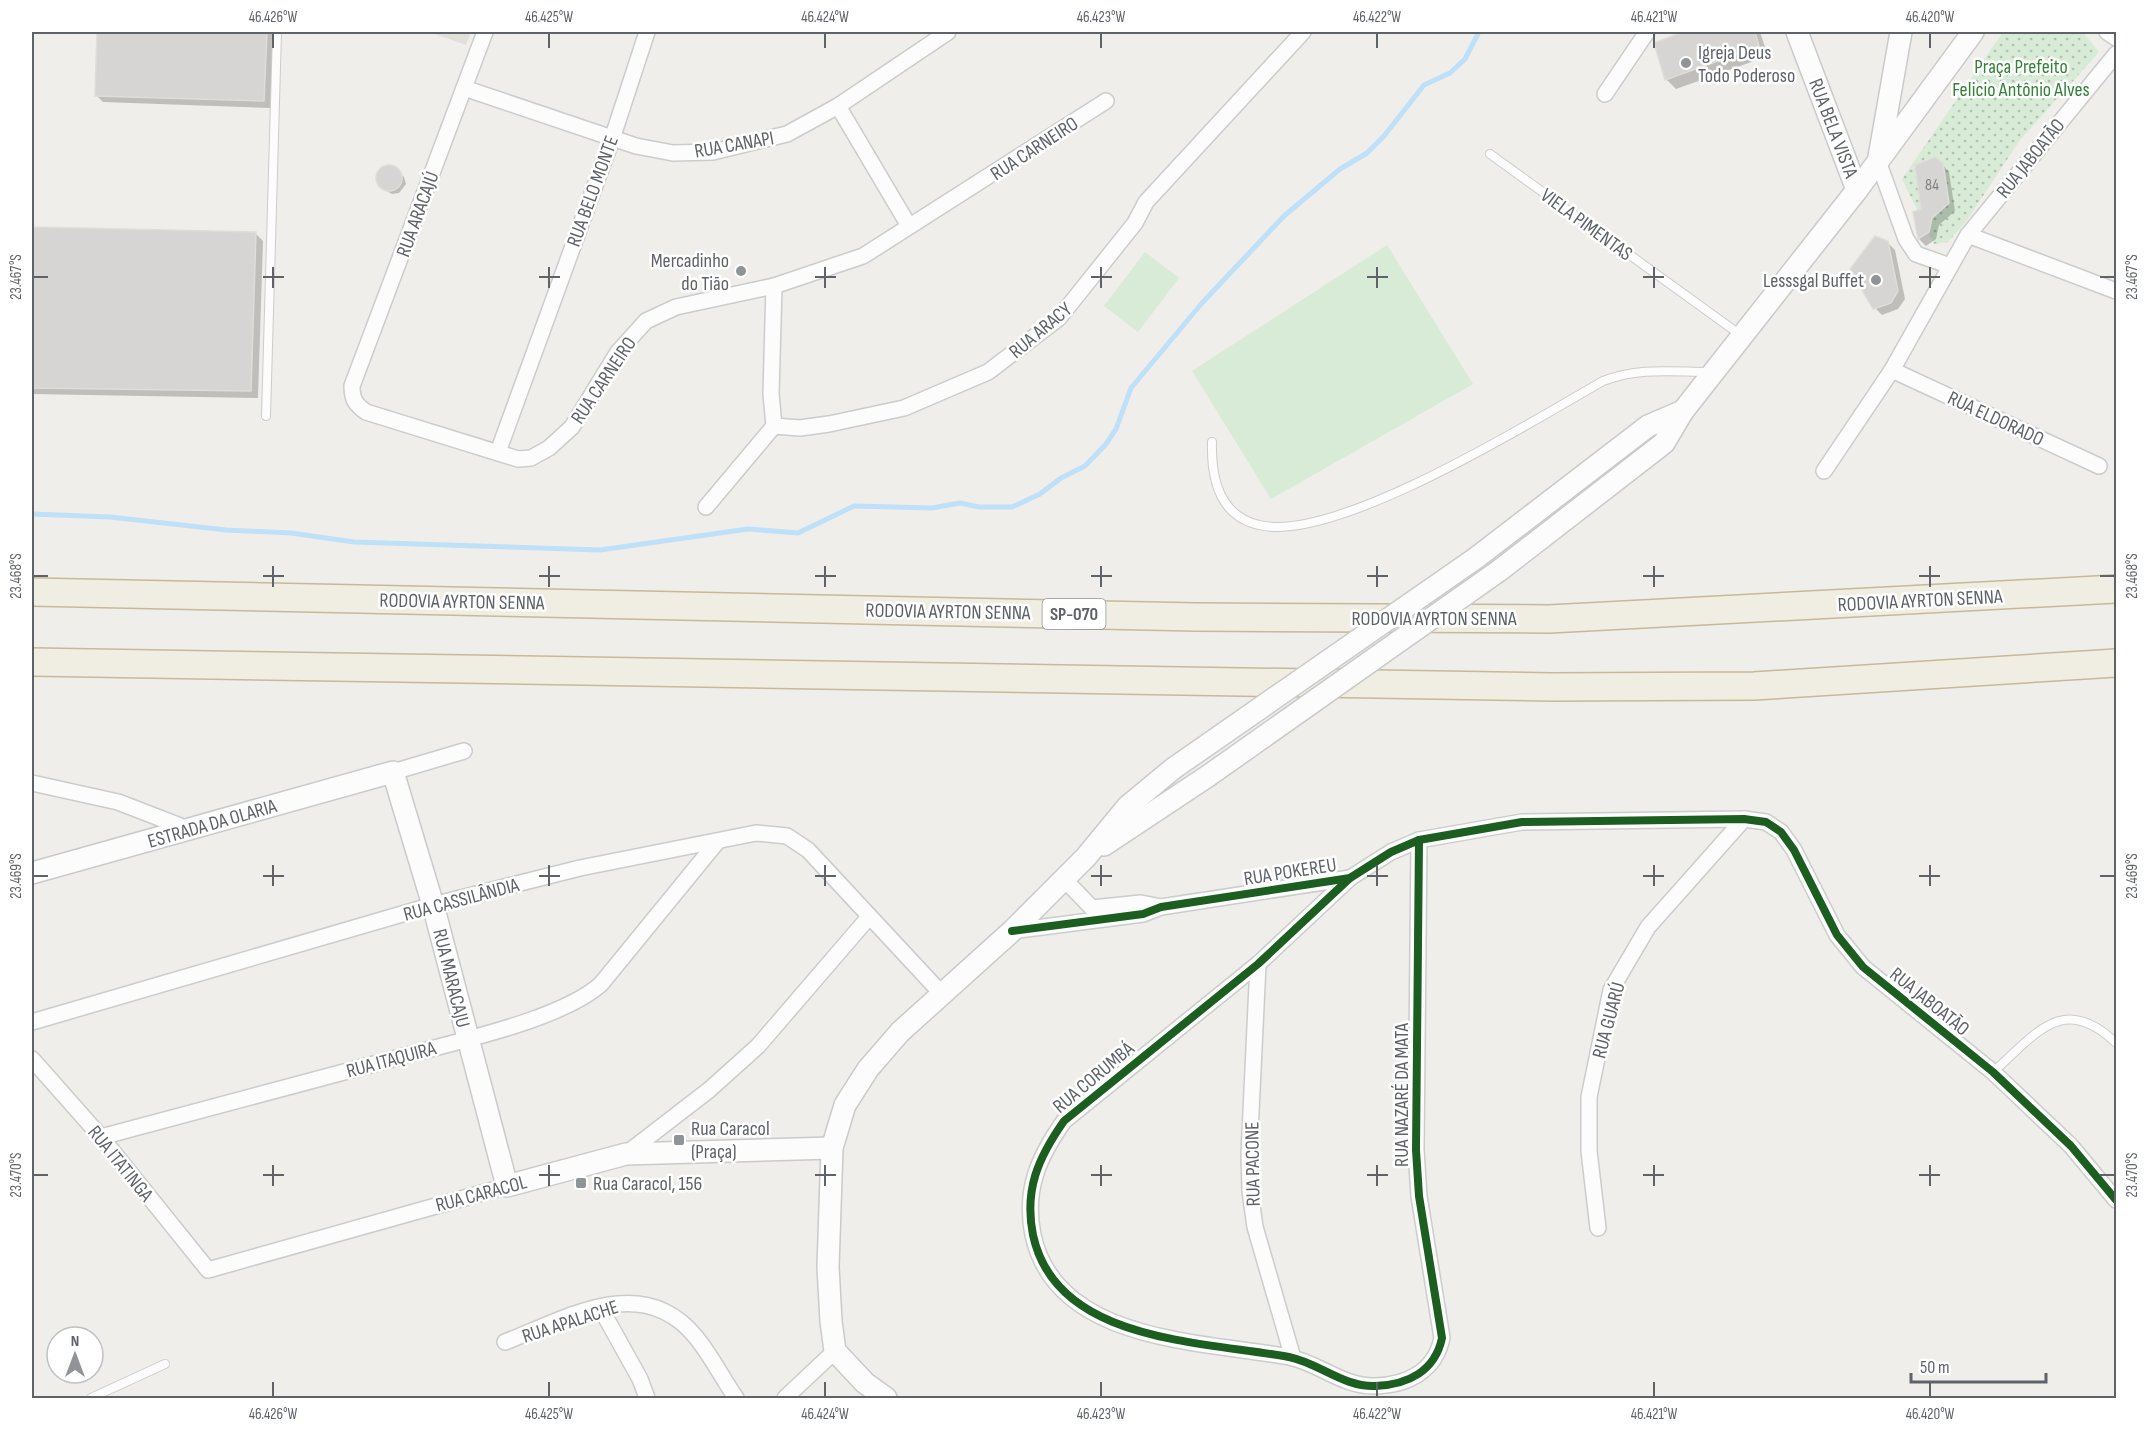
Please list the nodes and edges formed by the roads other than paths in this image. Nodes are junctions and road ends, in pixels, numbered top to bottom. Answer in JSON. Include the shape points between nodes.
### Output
{"nodes":[{"id":1,"x":277,"y":32,"type":"edge"},
{"id":2,"x":485,"y":32,"type":"edge"},
{"id":3,"x":647,"y":32,"type":"edge"},
{"id":4,"x":948,"y":32,"type":"edge"},
{"id":5,"x":1303,"y":32,"type":"edge"},
{"id":6,"x":1647,"y":32,"type":"edge"},
{"id":7,"x":1797,"y":32,"type":"edge"},
{"id":8,"x":1901,"y":32,"type":"edge"},
{"id":9,"x":1973,"y":32,"type":"edge"},
{"id":10,"x":2107,"y":32,"type":"edge"},
{"id":11,"x":2116,"y":38,"type":"edge"},
{"id":12,"x":2116,"y":54,"type":"edge"},
{"id":13,"x":464,"y":88,"type":"junction"},
{"id":14,"x":1605,"y":94,"type":"dead end"},
{"id":15,"x":1106,"y":101,"type":"dead end"},
{"id":16,"x":838,"y":106,"type":"junction"},
{"id":17,"x":612,"y":139,"type":"junction"},
{"id":18,"x":1490,"y":154,"type":"dead end"},
{"id":19,"x":1878,"y":161,"type":"junction"},
{"id":20,"x":1857,"y":190,"type":"junction"},
{"id":21,"x":909,"y":226,"type":"junction"},
{"id":22,"x":1968,"y":235,"type":"junction"},
{"id":23,"x":1950,"y":266,"type":"junction"},
{"id":24,"x":774,"y":286,"type":"junction"},
{"id":25,"x":2116,"y":291,"type":"edge"},
{"id":26,"x":1743,"y":337,"type":"junction"},
{"id":27,"x":1892,"y":370,"type":"junction"},
{"id":28,"x":1715,"y":372,"type":"junction"},
{"id":29,"x":352,"y":397,"type":"joint"},
{"id":30,"x":1683,"y":411,"type":"junction"},
{"id":31,"x":266,"y":416,"type":"dead end"},
{"id":32,"x":774,"y":426,"type":"junction"},
{"id":33,"x":1212,"y":442,"type":"dead end"},
{"id":34,"x":498,"y":452,"type":"junction"},
{"id":35,"x":2099,"y":466,"type":"dead end"},
{"id":36,"x":1824,"y":471,"type":"dead end"},
{"id":37,"x":706,"y":507,"type":"dead end"},
{"id":38,"x":2116,"y":589,"type":"edge"},
{"id":39,"x":32,"y":592,"type":"edge"},
{"id":40,"x":32,"y":662,"type":"edge"},
{"id":41,"x":2116,"y":663,"type":"edge"},
{"id":42,"x":464,"y":751,"type":"dead end"},
{"id":43,"x":393,"y":772,"type":"junction"},
{"id":44,"x":32,"y":783,"type":"edge"},
{"id":45,"x":1744,"y":819,"type":"junction"},
{"id":46,"x":188,"y":829,"type":"junction"},
{"id":47,"x":1419,"y":840,"type":"junction"},
{"id":48,"x":717,"y":842,"type":"junction"},
{"id":49,"x":1086,"y":857,"type":"junction"},
{"id":50,"x":32,"y":873,"type":"edge"},
{"id":51,"x":1350,"y":878,"type":"junction"},
{"id":52,"x":1064,"y":879,"type":"junction"},
{"id":53,"x":433,"y":905,"type":"junction"},
{"id":54,"x":1161,"y":907,"type":"junction"},
{"id":55,"x":869,"y":917,"type":"junction"},
{"id":56,"x":1012,"y":930,"type":"junction"},
{"id":57,"x":1258,"y":964,"type":"junction"},
{"id":58,"x":941,"y":993,"type":"junction"},
{"id":59,"x":32,"y":1022,"type":"edge"},
{"id":60,"x":467,"y":1039,"type":"junction"},
{"id":61,"x":2116,"y":1043,"type":"edge"},
{"id":62,"x":32,"y":1059,"type":"edge"},
{"id":63,"x":1994,"y":1072,"type":"junction"},
{"id":64,"x":101,"y":1137,"type":"junction"},
{"id":65,"x":832,"y":1148,"type":"junction"},
{"id":66,"x":626,"y":1154,"type":"junction"},
{"id":67,"x":507,"y":1186,"type":"junction"},
{"id":68,"x":2116,"y":1200,"type":"edge"},
{"id":69,"x":1598,"y":1228,"type":"dead end"},
{"id":70,"x":208,"y":1270,"type":"joint"},
{"id":71,"x":600,"y":1307,"type":"junction"},
{"id":72,"x":505,"y":1342,"type":"dead end"},
{"id":73,"x":835,"y":1351,"type":"junction"},
{"id":74,"x":1293,"y":1358,"type":"junction"},
{"id":75,"x":165,"y":1364,"type":"dead end"},
{"id":76,"x":1418,"y":1376,"type":"joint"},
{"id":77,"x":91,"y":1398,"type":"edge"},
{"id":78,"x":647,"y":1398,"type":"edge"},
{"id":79,"x":736,"y":1398,"type":"edge"},
{"id":80,"x":785,"y":1398,"type":"edge"},
{"id":81,"x":886,"y":1398,"type":"edge"}],
"edges":[{"from":1,"to":31,"type":"lane"},
{"from":2,"to":13,"type":"street","name":"RUA ARACAJÚ"},
{"from":3,"to":17,"type":"street","name":"RUA BELO MONTE"},
{"from":4,"to":16,"type":"street","name":"RUA CANAPI"},
{"from":5,"to":32,"type":"street","name":"RUA ARACY","via":[[1146,202],[1135,223],[1059,318],[988,372],[904,408],[829,424]]},
{"from":6,"to":14,"type":"street"},
{"from":7,"to":20,"type":"main road","name":"RUA BELA VISTA"},
{"from":8,"to":19,"type":"main road"},
{"from":9,"to":19,"type":"main road"},
{"from":10,"to":11,"type":"street"},
{"from":12,"to":22,"type":"street","name":"RUA JABOATÃO"},
{"from":13,"to":17,"type":"street","name":"RUA CANAPI"},
{"from":13,"to":29,"type":"street","name":"RUA ARACAJÚ","via":[[352,386]]},
{"from":15,"to":21,"type":"street","name":"RUA CARNEIRO"},
{"from":16,"to":17,"type":"street","name":"RUA CANAPI","via":[[788,134],[713,152],[673,153]]},
{"from":16,"to":21,"type":"street"},
{"from":17,"to":34,"type":"street","name":"RUA BELO MONTE"},
{"from":18,"to":26,"type":"lane","name":"VIELA PIMENTAS"},
{"from":19,"to":20,"type":"main road"},
{"from":19,"to":23,"type":"street","via":[[1906,239],[1916,254]]},
{"from":20,"to":26,"type":"main road"},
{"from":21,"to":24,"type":"street","name":"RUA CARNEIRO","via":[[863,256]]},
{"from":22,"to":23,"type":"street","name":"RUA JABOATÃO"},
{"from":22,"to":25,"type":"street"},
{"from":23,"to":27,"type":"street","name":"RUA JABOATÃO"},
{"from":24,"to":32,"type":"street"},
{"from":24,"to":34,"type":"street","name":"RUA CARNEIRO","via":[[676,307],[646,321],[618,352],[572,427],[549,448],[531,458],[518,459]]},
{"from":26,"to":28,"type":"main road"},
{"from":27,"to":35,"type":"street","name":"RUA ELDORADO"},
{"from":27,"to":36,"type":"street","name":"RUA JABOATÃO"},
{"from":28,"to":30,"type":"main road"},
{"from":28,"to":33,"type":"lane","via":[[1624,373],[1410,485],[1352,511],[1286,528],[1258,525],[1236,515],[1222,500],[1214,481]]},
{"from":29,"to":34,"type":"street","name":"RUA CARNEIRO","via":[[366,412]]},
{"from":30,"to":49,"type":"main road","bridge":true,"via":[[1664,443],[1500,570]]},
{"from":30,"to":49,"type":"main road","bridge":true,"via":[[1648,426],[1476,558],[1174,768],[1128,806]]},
{"from":32,"to":37,"type":"street"},
{"from":38,"to":39,"type":"highway","name":"RODOVIA AYRTON SENNA","number":"SP-070","via":[[1549,619],[1196,616]]},
{"from":40,"to":41,"type":"highway","via":[[1552,687],[1754,686]]},
{"from":42,"to":43,"type":"street"},
{"from":43,"to":46,"type":"main road","name":"ESTRADA DA OLARIA"},
{"from":43,"to":53,"type":"main road","name":"RUA MARACAJU"},
{"from":44,"to":46,"type":"street","via":[[118,802]]},
{"from":45,"to":47,"type":"street","name":"RUA POKEREU","via":[[1522,822]]},
{"from":45,"to":63,"type":"street","name":"RUA JABOATÃO","via":[[1766,822],[1781,832],[1837,935],[1863,967]]},
{"from":45,"to":69,"type":"street","name":"RUA GUARÚ","via":[[1648,927],[1611,990],[1589,1097],[1589,1151]]},
{"from":46,"to":50,"type":"main road","name":"ESTRADA DA OLARIA"},
{"from":47,"to":51,"type":"street","name":"RUA POKEREU"},
{"from":47,"to":76,"type":"street","name":"RUA NAZARÉ DA MATA","via":[[1416,1150],[1419,1196],[1442,1338],[1432,1365]]},
{"from":48,"to":53,"type":"street","name":"RUA CASSILÂNDIA","via":[[580,868]]},
{"from":48,"to":55,"type":"street","name":"RUA CASSILÂNDIA","via":[[756,833],[787,836],[808,850]]},
{"from":48,"to":60,"type":"street","name":"RUA ITAQUIRA","via":[[671,902],[586,997]]},
{"from":49,"to":52,"type":"main road"},
{"from":51,"to":54,"type":"street","name":"RUA POKEREU"},
{"from":51,"to":57,"type":"street","name":"RUA CORUMBÁ"},
{"from":52,"to":54,"type":"street","name":"RUA POKEREU","via":[[1092,908],[1141,903]]},
{"from":52,"to":56,"type":"main road"},
{"from":53,"to":59,"type":"street","name":"RUA CASSILÂNDIA"},
{"from":53,"to":60,"type":"main road","name":"RUA MARACAJU"},
{"from":54,"to":56,"type":"street","name":"RUA POKEREU","via":[[1143,914]]},
{"from":55,"to":58,"type":"street","name":"RUA CASSILÂNDIA"},
{"from":55,"to":66,"type":"street","via":[[758,1046],[709,1090]]},
{"from":56,"to":58,"type":"main road"},
{"from":57,"to":74,"type":"street","name":"RUA PACONE","via":[[1250,1191],[1255,1227]]},
{"from":57,"to":74,"type":"street","name":"RUA CORUMBÁ","via":[[1064,1121],[1043,1150],[1032,1184],[1029,1215],[1036,1246],[1051,1279],[1077,1305],[1119,1326]]},
{"from":58,"to":65,"type":"main road","via":[[868,1069],[845,1105]]},
{"from":60,"to":64,"type":"street","name":"RUA ITAQUIRA"},
{"from":60,"to":67,"type":"main road","name":"RUA MARACAJU"},
{"from":61,"to":63,"type":"lane","via":[[2076,1018],[2056,1019]]},
{"from":62,"to":64,"type":"street","name":"RUA ITATINGA"},
{"from":63,"to":68,"type":"street","name":"RUA JABOATÃO","via":[[2070,1146]]},
{"from":64,"to":70,"type":"street","name":"RUA ITATINGA"},
{"from":65,"to":66,"type":"main road","name":"RUA CARACOL"},
{"from":65,"to":73,"type":"main road","via":[[828,1267]]},
{"from":66,"to":67,"type":"main road","name":"RUA CARACOL"},
{"from":67,"to":70,"type":"street","name":"RUA CARACOL"},
{"from":71,"to":72,"type":"street","name":"RUA APALACHE"},
{"from":71,"to":78,"type":"street"},
{"from":71,"to":79,"type":"street","name":"RUA APALACHE","via":[[639,1302],[679,1320],[696,1337]]},
{"from":73,"to":80,"type":"street"},
{"from":73,"to":81,"type":"main road","via":[[865,1383]]},
{"from":74,"to":76,"type":"street","name":"RUA CORUMBÁ","via":[[1358,1384],[1374,1386]]},
{"from":75,"to":77,"type":"lane"}]}
